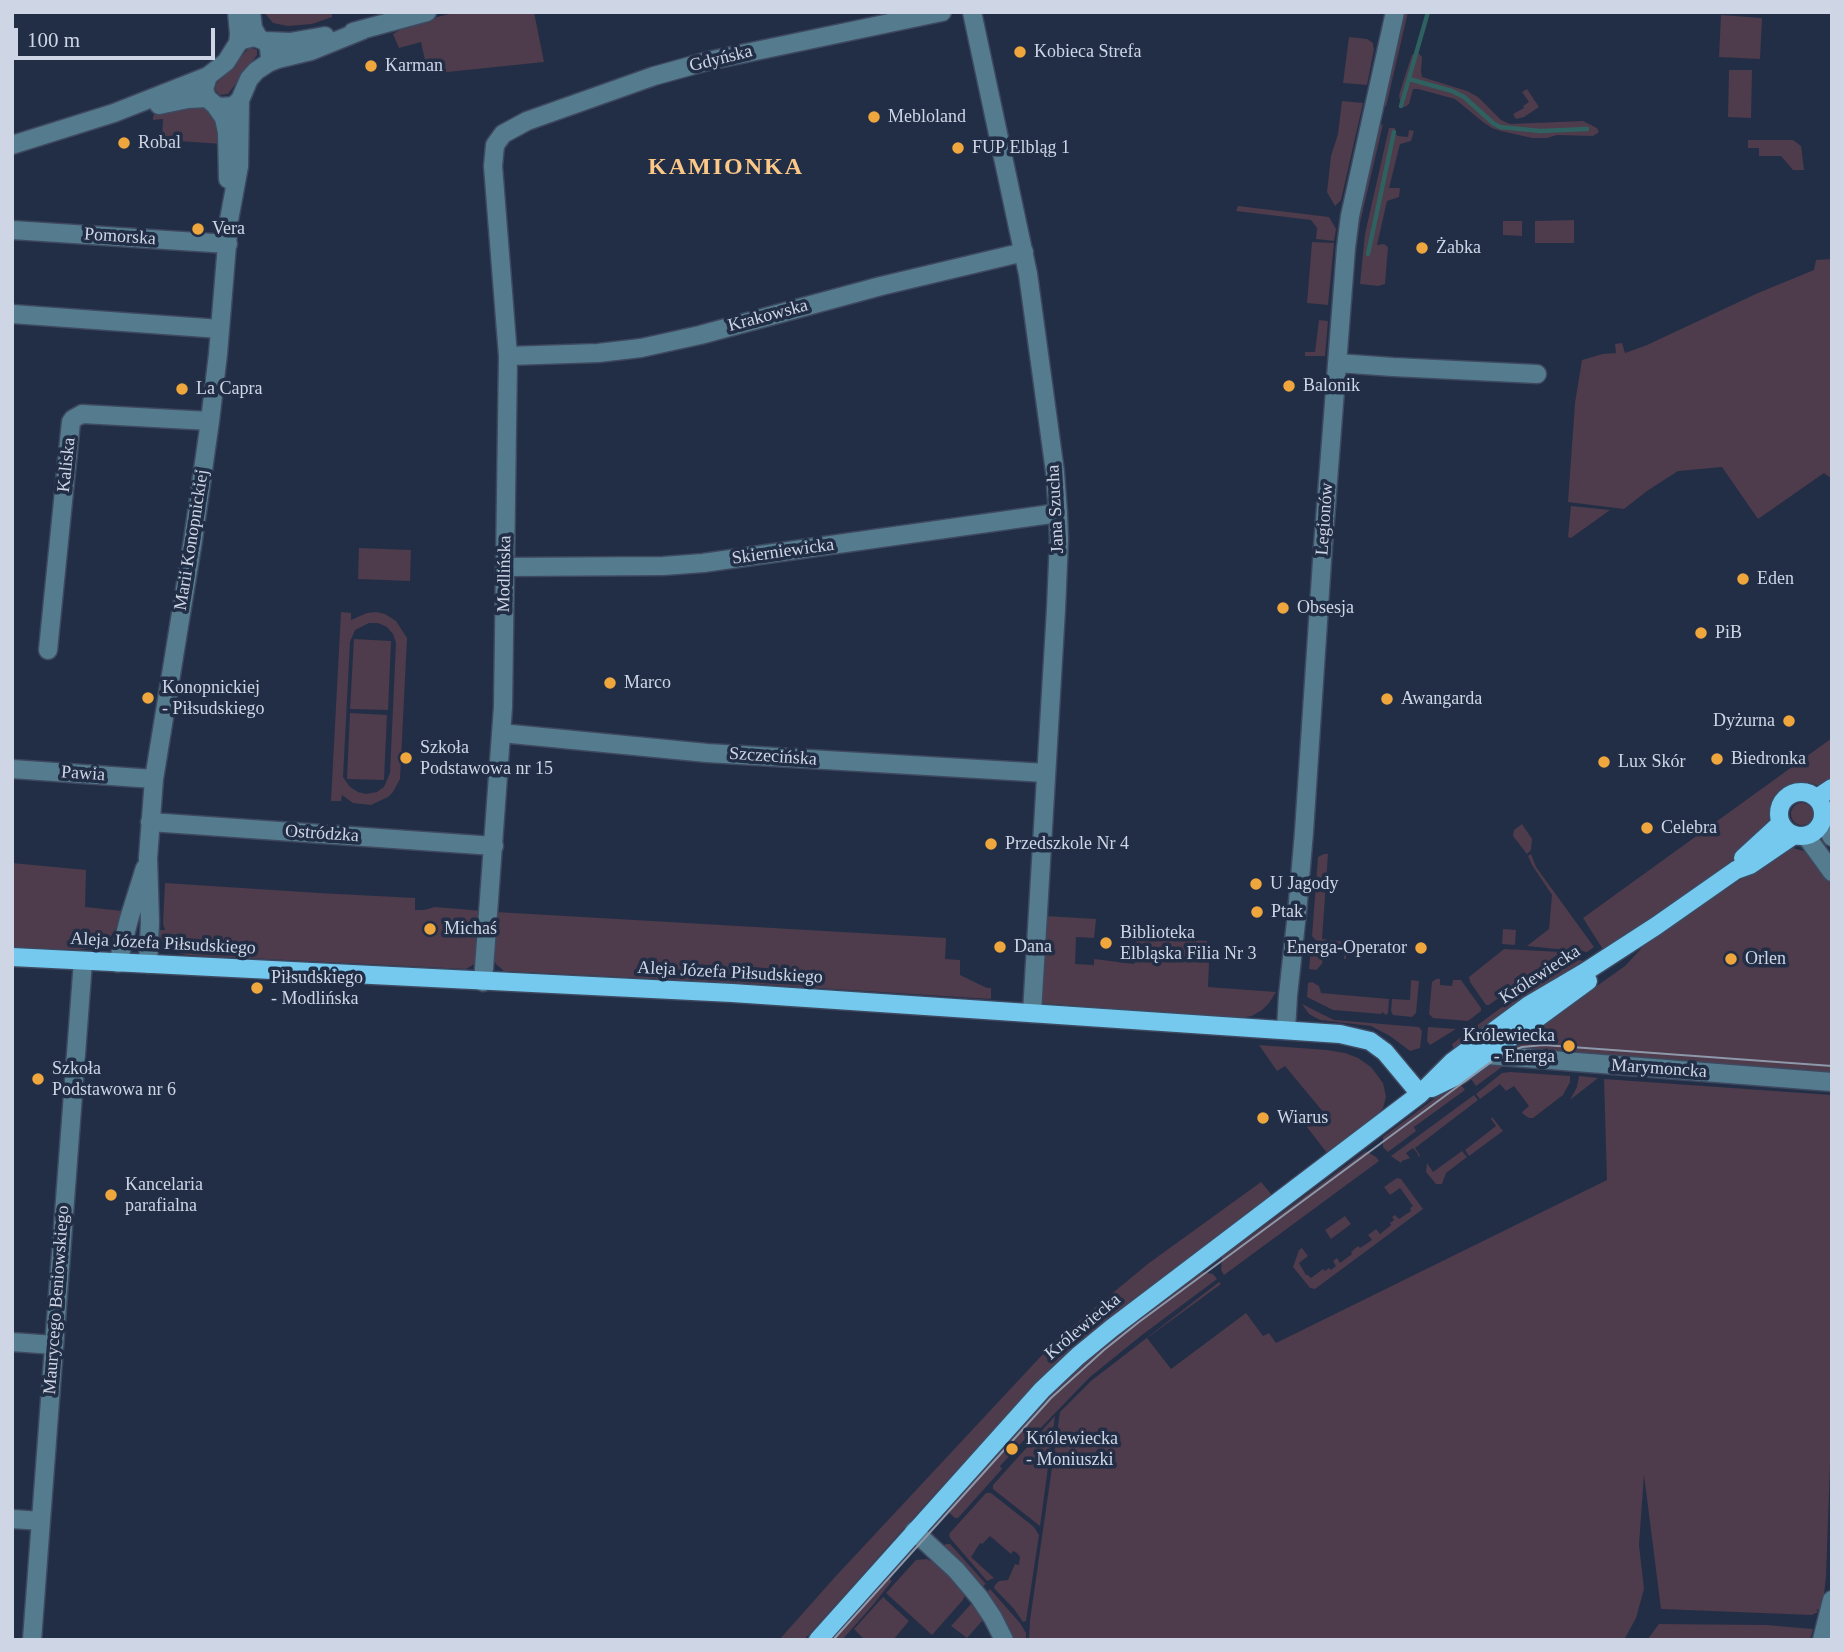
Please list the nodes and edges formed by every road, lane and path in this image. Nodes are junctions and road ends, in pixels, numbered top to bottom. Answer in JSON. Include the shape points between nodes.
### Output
{"nodes":[{"id":1,"x":237,"y":12,"type":"edge"},
{"id":2,"x":251,"y":12,"type":"edge"},
{"id":3,"x":427,"y":12,"type":"edge"},
{"id":4,"x":942,"y":12,"type":"edge"},
{"id":5,"x":972,"y":12,"type":"edge"},
{"id":6,"x":1395,"y":12,"type":"edge"},
{"id":7,"x":363,"y":30,"type":"junction"},
{"id":8,"x":262,"y":39,"type":"junction"},
{"id":9,"x":238,"y":43,"type":"junction"},
{"id":10,"x":268,"y":63,"type":"junction"},
{"id":11,"x":208,"y":76,"type":"junction"},
{"id":12,"x":240,"y":100,"type":"junction"},
{"id":13,"x":211,"y":102,"type":"junction"},
{"id":14,"x":114,"y":113,"type":"junction"},
{"id":15,"x":12,"y":145,"type":"edge"},
{"id":16,"x":493,"y":166,"type":"joint"},
{"id":17,"x":229,"y":220,"type":"junction"},
{"id":18,"x":12,"y":230,"type":"edge"},
{"id":19,"x":228,"y":244,"type":"junction"},
{"id":20,"x":1024,"y":253,"type":"junction"},
{"id":21,"x":12,"y":314,"type":"edge"},
{"id":22,"x":220,"y":329,"type":"junction"},
{"id":23,"x":509,"y":356,"type":"junction"},
{"id":24,"x":1336,"y":363,"type":"junction"},
{"id":25,"x":1538,"y":374,"type":"dead end"},
{"id":26,"x":210,"y":421,"type":"junction"},
{"id":27,"x":1058,"y":513,"type":"junction"},
{"id":28,"x":505,"y":567,"type":"junction"},
{"id":29,"x":48,"y":650,"type":"dead end"},
{"id":30,"x":501,"y":733,"type":"junction"},
{"id":31,"x":12,"y":769,"type":"edge"},
{"id":32,"x":1046,"y":773,"type":"junction"},
{"id":33,"x":154,"y":779,"type":"junction"},
{"id":34,"x":1825,"y":805,"type":"edge"},
{"id":35,"x":150,"y":822,"type":"junction"},
{"id":36,"x":1793,"y":831,"type":"junction"},
{"id":37,"x":1832,"y":837,"type":"edge"},
{"id":38,"x":494,"y":846,"type":"junction"},
{"id":39,"x":148,"y":858,"type":"junction"},
{"id":40,"x":1832,"y":872,"type":"edge"},
{"id":41,"x":1656,"y":926,"type":"junction"},
{"id":42,"x":12,"y":957,"type":"edge"},
{"id":43,"x":83,"y":961,"type":"junction"},
{"id":44,"x":118,"y":963,"type":"junction"},
{"id":45,"x":148,"y":964,"type":"junction"},
{"id":46,"x":483,"y":982,"type":"junction"},
{"id":47,"x":1032,"y":1013,"type":"junction"},
{"id":48,"x":1286,"y":1030,"type":"junction"},
{"id":49,"x":1487,"y":1055,"type":"junction"},
{"id":50,"x":1832,"y":1082,"type":"edge"},
{"id":51,"x":1420,"y":1094,"type":"junction"},
{"id":52,"x":12,"y":1342,"type":"edge"},
{"id":53,"x":54,"y":1345,"type":"junction"},
{"id":54,"x":12,"y":1519,"type":"edge"},
{"id":55,"x":41,"y":1521,"type":"junction"},
{"id":56,"x":915,"y":1531,"type":"junction"},
{"id":57,"x":1832,"y":1600,"type":"edge"},
{"id":58,"x":32,"y":1640,"type":"edge"},
{"id":59,"x":818,"y":1640,"type":"edge"},
{"id":60,"x":1004,"y":1640,"type":"edge"},
{"id":61,"x":1822,"y":1640,"type":"edge"}],
"edges":[{"from":1,"to":9,"type":"street"},
{"from":2,"to":8,"type":"street","via":[[253,28]]},
{"from":3,"to":7,"type":"street"},
{"from":4,"to":16,"type":"street","name":"Gdyńska","via":[[654,76],[508,131],[495,145]]},
{"from":5,"to":20,"type":"street","name":"Jana Szucha"},
{"from":6,"to":24,"type":"street","name":"Legionów","via":[[1350,216]]},
{"from":7,"to":8,"type":"street","via":[[290,42]]},
{"from":7,"to":10,"type":"street"},
{"from":8,"to":9,"type":"street"},
{"from":8,"to":10,"type":"street","via":[[270,47]]},
{"from":9,"to":11,"type":"street","via":[[226,62]]},
{"from":10,"to":12,"type":"street","via":[[249,79]]},
{"from":11,"to":13,"type":"street","via":[[204,89]]},
{"from":11,"to":14,"type":"street"},
{"from":12,"to":13,"type":"street","via":[[227,108]]},
{"from":12,"to":17,"type":"street","name":"Marii Konopnickiej","via":[[239,166]]},
{"from":13,"to":14,"type":"street","via":[[188,99]]},
{"from":13,"to":17,"type":"street","name":"Marii Konopnickiej","via":[[228,132]]},
{"from":14,"to":15,"type":"street"},
{"from":16,"to":23,"type":"street","name":"Modlińska"},
{"from":17,"to":19,"type":"street","name":"Marii Konopnickiej"},
{"from":18,"to":19,"type":"street","name":"Pomorska"},
{"from":19,"to":22,"type":"street","name":"Marii Konopnickiej"},
{"from":20,"to":23,"type":"street","name":"Krakowska","via":[[640,348]]},
{"from":20,"to":27,"type":"street","name":"Jana Szucha"},
{"from":21,"to":22,"type":"street"},
{"from":22,"to":26,"type":"street","name":"Marii Konopnickiej"},
{"from":23,"to":28,"type":"street","name":"Modlińska"},
{"from":24,"to":25,"type":"street"},
{"from":24,"to":48,"type":"street","name":"Legionów"},
{"from":26,"to":29,"type":"street","name":"Kaliska","via":[[82,414],[73,419]]},
{"from":26,"to":33,"type":"street","name":"Marii Konopnickiej"},
{"from":27,"to":28,"type":"street","name":"Skierniewicka","via":[[703,563]]},
{"from":27,"to":32,"type":"street","name":"Jana Szucha"},
{"from":28,"to":30,"type":"street","name":"Modlińska"},
{"from":30,"to":32,"type":"street","name":"Szczecińska","via":[[707,753]]},
{"from":30,"to":38,"type":"street","name":"Modlińska"},
{"from":31,"to":33,"type":"street","name":"Pawia"},
{"from":32,"to":47,"type":"street","name":"Jana Szucha"},
{"from":33,"to":35,"type":"street","name":"Marii Konopnickiej"},
{"from":34,"to":36,"type":"main road","via":[[1816,831]]},
{"from":34,"to":36,"type":"main road","via":[[1802,792],[1791,794],[1779,812]]},
{"from":34,"to":37,"type":"street"},
{"from":35,"to":38,"type":"street","name":"Ostródzka"},
{"from":35,"to":39,"type":"street","name":"Marii Konopnickiej"},
{"from":36,"to":40,"type":"street"},
{"from":36,"to":41,"type":"main road","name":"Królewiecka","via":[[1745,857],[1736,870]]},
{"from":38,"to":46,"type":"street","name":"Modlińska"},
{"from":39,"to":44,"type":"street","name":"Marii Konopnickiej"},
{"from":39,"to":45,"type":"street","name":"Marii Konopnickiej"},
{"from":41,"to":49,"type":"main road","name":"Królewiecka","via":[[1620,958]]},
{"from":41,"to":51,"type":"main road","name":"Królewiecka","via":[[1529,1004],[1452,1062]]},
{"from":42,"to":43,"type":"main road","name":"Aleja Józefa Piłsudskiego"},
{"from":43,"to":44,"type":"main road","name":"Aleja Józefa Piłsudskiego"},
{"from":43,"to":53,"type":"street","name":"Maurycego Beniowskiego"},
{"from":44,"to":45,"type":"main road","name":"Aleja Józefa Piłsudskiego"},
{"from":45,"to":46,"type":"main road","name":"Aleja Józefa Piłsudskiego"},
{"from":46,"to":47,"type":"main road","name":"Aleja Józefa Piłsudskiego"},
{"from":47,"to":48,"type":"main road","name":"Aleja Józefa Piłsudskiego"},
{"from":48,"to":51,"type":"main road","name":"Aleja Józefa Piłsudskiego","via":[[1350,1034],[1370,1041]]},
{"from":49,"to":50,"type":"street","name":"Marymoncka"},
{"from":49,"to":51,"type":"main road","name":"Królewiecka"},
{"from":51,"to":56,"type":"main road","name":"Królewiecka","via":[[1078,1356]]},
{"from":52,"to":53,"type":"street"},
{"from":53,"to":55,"type":"street","name":"Maurycego Beniowskiego"},
{"from":54,"to":55,"type":"street"},
{"from":55,"to":58,"type":"street","name":"Maurycego Beniowskiego"},
{"from":56,"to":59,"type":"main road","name":"Królewiecka"},
{"from":56,"to":60,"type":"street","via":[[979,1597]]},
{"from":57,"to":61,"type":"street"}]}
